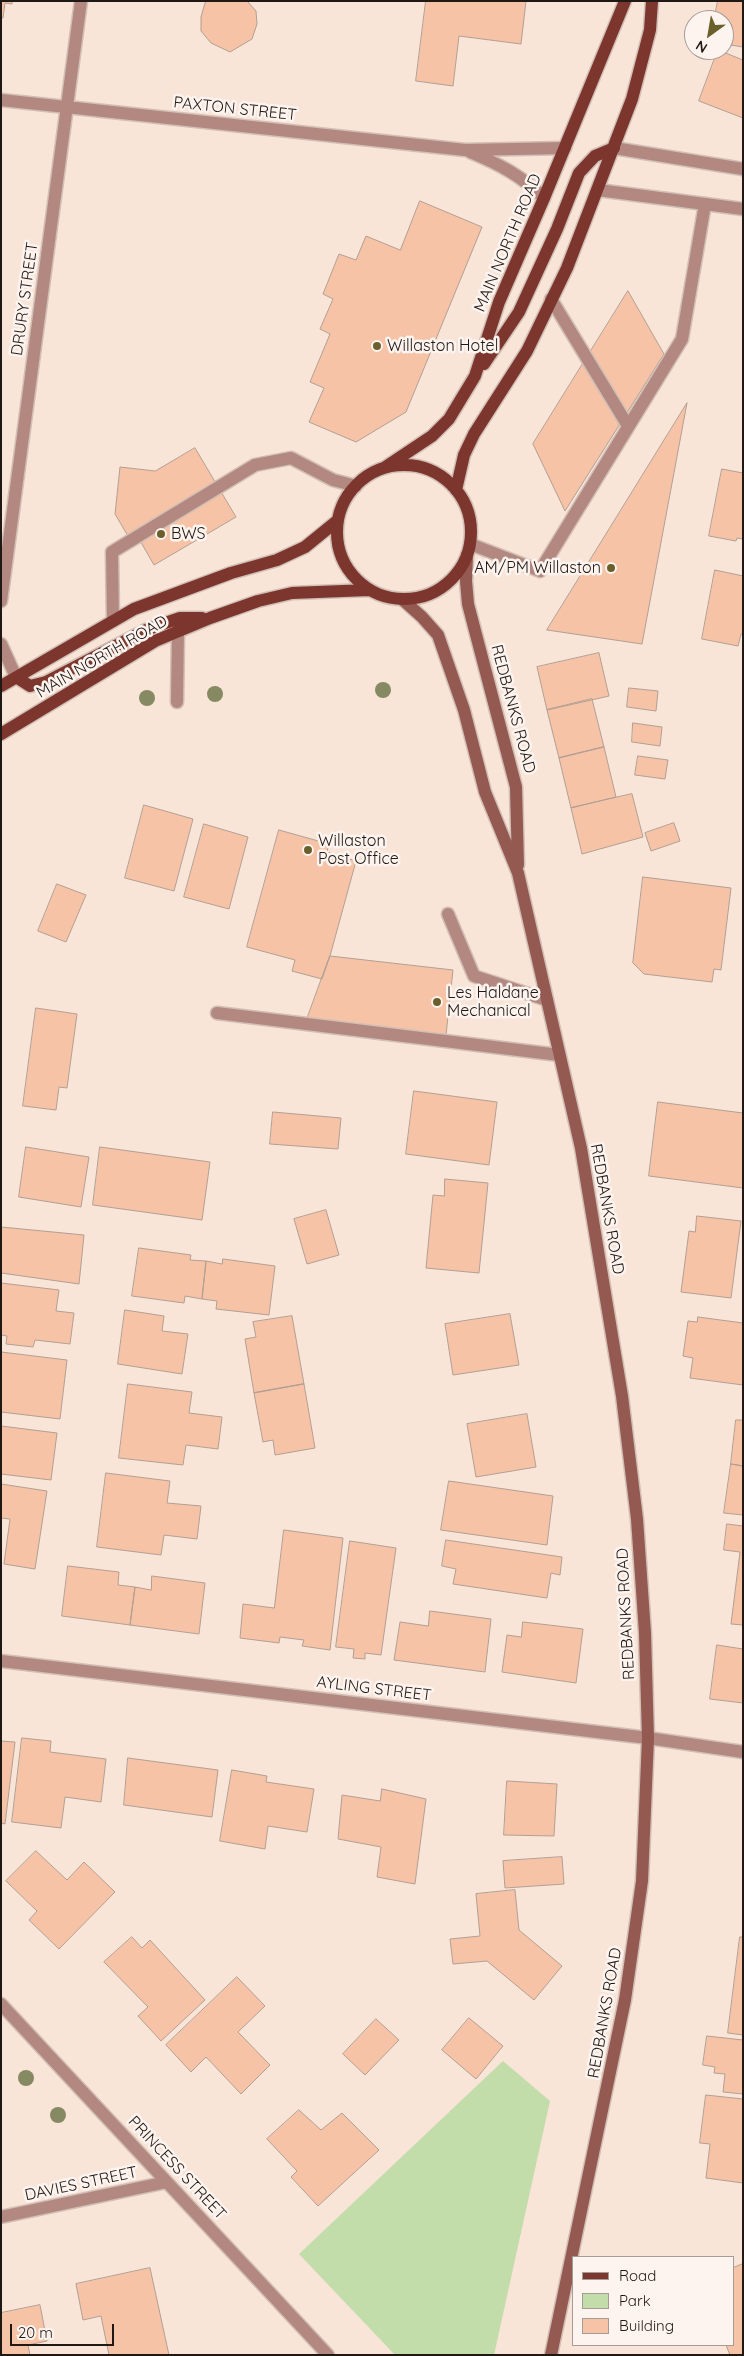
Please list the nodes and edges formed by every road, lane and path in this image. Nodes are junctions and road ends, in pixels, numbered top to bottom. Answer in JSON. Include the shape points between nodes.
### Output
{"nodes":[{"id":1,"x":81,"y":1,"type":"edge"},
{"id":2,"x":625,"y":1,"type":"edge"},
{"id":3,"x":652,"y":1,"type":"edge"},
{"id":4,"x":1,"y":100,"type":"edge"},
{"id":5,"x":66,"y":108,"type":"junction"},
{"id":6,"x":565,"y":148,"type":"junction"},
{"id":7,"x":614,"y":148,"type":"junction"},
{"id":8,"x":465,"y":150,"type":"junction"},
{"id":9,"x":743,"y":169,"type":"edge"},
{"id":10,"x":598,"y":190,"type":"junction"},
{"id":11,"x":544,"y":198,"type":"junction"},
{"id":12,"x":705,"y":204,"type":"junction"},
{"id":13,"x":743,"y":209,"type":"edge"},
{"id":14,"x":551,"y":299,"type":"junction"},
{"id":15,"x":475,"y":376,"type":"junction"},
{"id":16,"x":628,"y":426,"type":"junction"},
{"id":17,"x":384,"y":468,"type":"junction"},
{"id":18,"x":356,"y":486,"type":"junction"},
{"id":19,"x":456,"y":490,"type":"junction"},
{"id":20,"x":337,"y":522,"type":"junction"},
{"id":21,"x":468,"y":549,"type":"junction"},
{"id":22,"x":369,"y":590,"type":"junction"},
{"id":23,"x":403,"y":600,"type":"junction"},
{"id":24,"x":1,"y":601,"type":"edge"},
{"id":25,"x":210,"y":618,"type":"junction"},
{"id":26,"x":112,"y":622,"type":"junction"},
{"id":27,"x":178,"y":631,"type":"junction"},
{"id":28,"x":1,"y":644,"type":"edge"},
{"id":29,"x":16,"y":677,"type":"junction"},
{"id":30,"x":1,"y":686,"type":"edge"},
{"id":31,"x":177,"y":702,"type":"dead end"},
{"id":32,"x":1,"y":734,"type":"edge"},
{"id":33,"x":518,"y":873,"type":"junction"},
{"id":34,"x":448,"y":914,"type":"dead end"},
{"id":35,"x":547,"y":1000,"type":"junction"},
{"id":36,"x":217,"y":1013,"type":"dead end"},
{"id":37,"x":559,"y":1055,"type":"junction"},
{"id":38,"x":1,"y":1660,"type":"edge"},
{"id":39,"x":648,"y":1738,"type":"junction"},
{"id":40,"x":743,"y":1752,"type":"edge"},
{"id":41,"x":1,"y":2004,"type":"edge"},
{"id":42,"x":167,"y":2182,"type":"junction"},
{"id":43,"x":1,"y":2217,"type":"edge"},
{"id":44,"x":328,"y":2355,"type":"edge"},
{"id":45,"x":551,"y":2355,"type":"edge"}],
"edges":[{"from":1,"to":5,"type":"street","name":"DRURY STREET"},
{"from":2,"to":6,"type":"main road","name":"MAIN NORTH ROAD"},
{"from":3,"to":7,"type":"main road","via":[[650,30]]},
{"from":4,"to":5,"type":"street","name":"PAXTON STREET"},
{"from":5,"to":8,"type":"street","name":"PAXTON STREET"},
{"from":5,"to":24,"type":"street","name":"DRURY STREET"},
{"from":6,"to":8,"type":"street","name":"PAXTON STREET"},
{"from":6,"to":11,"type":"main road","name":"MAIN NORTH ROAD"},
{"from":7,"to":9,"type":"street"},
{"from":7,"to":10,"type":"main road"},
{"from":7,"to":15,"type":"main road","via":[[595,156],[579,173],[519,312]]},
{"from":8,"to":11,"type":"street","name":"PAXTON STREET","via":[[514,172]]},
{"from":10,"to":12,"type":"street"},
{"from":10,"to":14,"type":"main road"},
{"from":11,"to":15,"type":"main road","name":"MAIN NORTH ROAD","via":[[499,302]]},
{"from":12,"to":13,"type":"street"},
{"from":12,"to":16,"type":"street","via":[[682,339]]},
{"from":14,"to":16,"type":"street"},
{"from":14,"to":19,"type":"main road","via":[[527,350],[474,434],[464,455]]},
{"from":15,"to":17,"type":"main road","name":"MAIN NORTH ROAD","via":[[449,419],[432,436]]},
{"from":16,"to":21,"type":"street","via":[[540,571]]},
{"from":17,"to":18,"type":"main road"},
{"from":17,"to":19,"type":"main road","via":[[400,465],[423,468]]},
{"from":18,"to":20,"type":"main road","via":[[346,498]]},
{"from":18,"to":26,"type":"street","via":[[332,480],[291,458],[255,465],[112,552]]},
{"from":19,"to":21,"type":"main road","via":[[467,510],[471,532]]},
{"from":20,"to":22,"type":"main road","via":[[337,542],[343,561]]},
{"from":20,"to":26,"type":"main road","name":"MAIN NORTH ROAD","via":[[305,547],[276,560],[231,573],[134,610]]},
{"from":21,"to":23,"type":"main road","via":[[455,576],[447,584],[426,596]]},
{"from":21,"to":33,"type":"main road","name":"REDBANKS ROAD","via":[[468,604],[516,787]]},
{"from":22,"to":23,"type":"main road"},
{"from":22,"to":25,"type":"main road","name":"MAIN NORTH ROAD","via":[[292,592]]},
{"from":23,"to":33,"type":"main road","name":"REDBANKS ROAD","via":[[438,635],[464,710],[485,792]]},
{"from":25,"to":27,"type":"main road","name":"MAIN NORTH ROAD"},
{"from":25,"to":29,"type":"main road","via":[[180,618],[148,629],[46,682],[30,686]]},
{"from":26,"to":29,"type":"main road","name":"MAIN NORTH ROAD"},
{"from":27,"to":31,"type":"street"},
{"from":27,"to":32,"type":"main road","name":"MAIN NORTH ROAD","via":[[155,641]]},
{"from":28,"to":29,"type":"street"},
{"from":29,"to":30,"type":"main road","name":"MAIN NORTH ROAD"},
{"from":33,"to":35,"type":"main road","name":"REDBANKS ROAD"},
{"from":34,"to":35,"type":"street","via":[[474,976]]},
{"from":35,"to":37,"type":"main road","name":"REDBANKS ROAD"},
{"from":36,"to":37,"type":"street"},
{"from":37,"to":39,"type":"main road","name":"REDBANKS ROAD","via":[[581,1148],[622,1396],[637,1519]]},
{"from":38,"to":39,"type":"street","name":"AYLING STREET"},
{"from":39,"to":40,"type":"street","name":"AYLING STREET"},
{"from":39,"to":45,"type":"main road","name":"REDBANKS ROAD","via":[[642,1881],[625,2000]]},
{"from":41,"to":42,"type":"street","name":"PRINCESS STREET"},
{"from":42,"to":43,"type":"street","name":"DAVIES STREET"},
{"from":42,"to":44,"type":"street","name":"PRINCESS STREET"}]}
